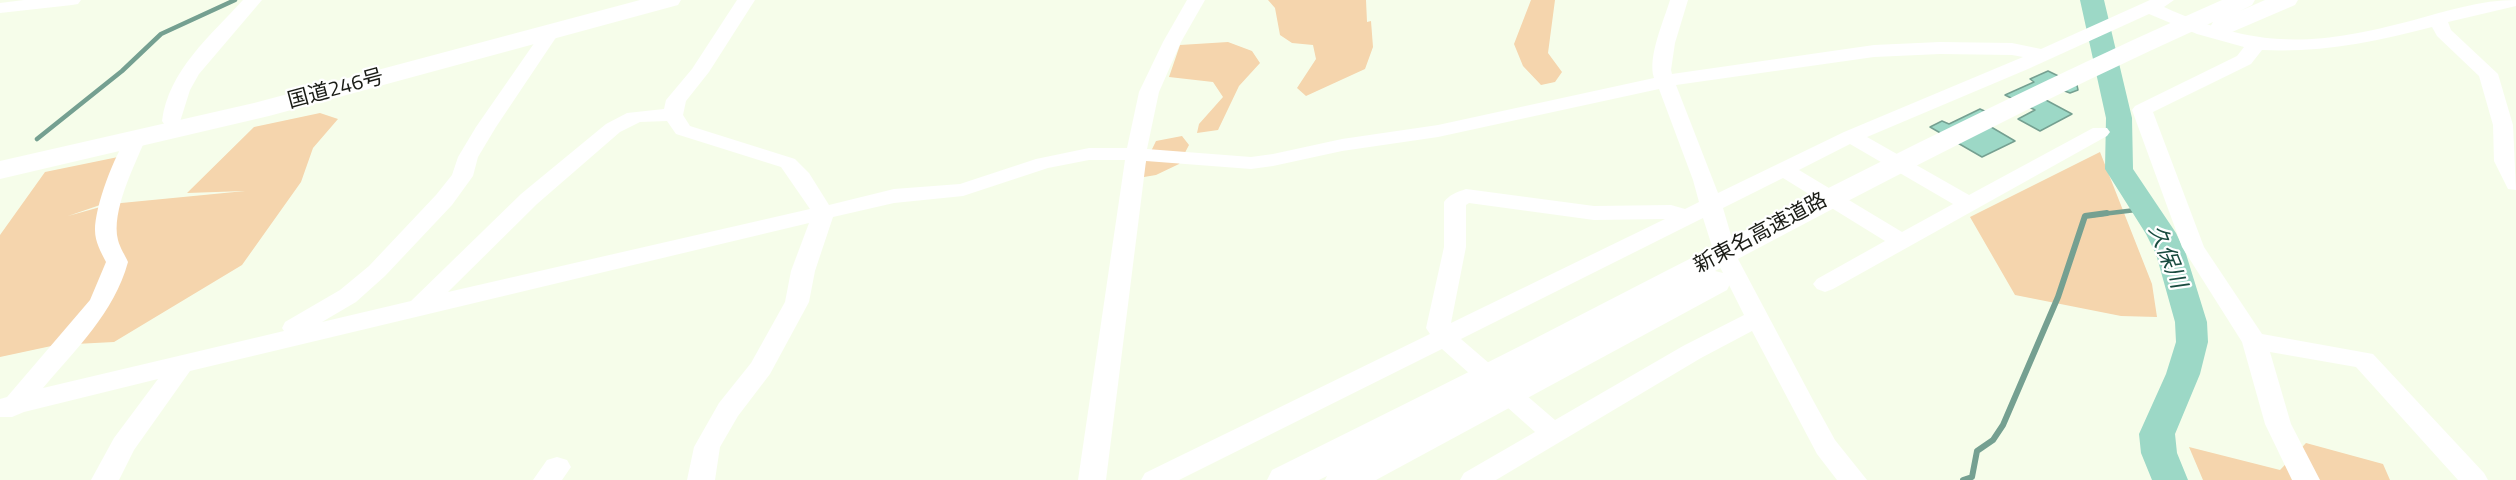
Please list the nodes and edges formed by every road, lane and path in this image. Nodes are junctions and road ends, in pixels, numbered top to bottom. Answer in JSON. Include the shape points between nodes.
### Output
{"nodes":[{"id":1,"x":72,"y":0,"type":"edge"},
{"id":2,"x":253,"y":0,"type":"edge"},
{"id":3,"x":630,"y":0,"type":"edge"},
{"id":4,"x":669,"y":0,"type":"edge"},
{"id":5,"x":746,"y":0,"type":"edge"},
{"id":6,"x":1196,"y":0,"type":"edge"},
{"id":7,"x":1679,"y":0,"type":"edge"},
{"id":8,"x":2243,"y":0,"type":"edge"},
{"id":9,"x":2286,"y":0,"type":"edge"},
{"id":10,"x":2516,"y":1,"type":"edge"},
{"id":11,"x":2157,"y":4,"type":"edge"},
{"id":12,"x":0,"y":8,"type":"edge"},
{"id":13,"x":2437,"y":18,"type":"junction"},
{"id":14,"x":550,"y":33,"type":"junction"},
{"id":15,"x":2254,"y":43,"type":"junction"},
{"id":16,"x":2042,"y":55,"type":"junction"},
{"id":17,"x":1665,"y":82,"type":"junction"},
{"id":18,"x":673,"y":115,"type":"junction"},
{"id":19,"x":172,"y":120,"type":"junction"},
{"id":20,"x":2100,"y":132,"type":"dead end"},
{"id":21,"x":1851,"y":136,"type":"junction"},
{"id":22,"x":135,"y":140,"type":"junction"},
{"id":23,"x":1136,"y":154,"type":"junction"},
{"id":24,"x":0,"y":158,"type":"edge"},
{"id":25,"x":1783,"y":169,"type":"junction"},
{"id":26,"x":0,"y":170,"type":"edge"},
{"id":27,"x":2516,"y":184,"type":"edge"},
{"id":28,"x":1712,"y":204,"type":"junction"},
{"id":29,"x":1970,"y":204,"type":"junction"},
{"id":30,"x":823,"y":213,"type":"junction"},
{"id":31,"x":1687,"y":217,"type":"junction"},
{"id":32,"x":1902,"y":242,"type":"junction"},
{"id":33,"x":1825,"y":284,"type":"dead end"},
{"id":34,"x":419,"y":307,"type":"junction"},
{"id":35,"x":1758,"y":318,"type":"junction"},
{"id":36,"x":1445,"y":338,"type":"junction"},
{"id":37,"x":2254,"y":341,"type":"junction"},
{"id":38,"x":263,"y":344,"type":"junction"},
{"id":39,"x":182,"y":364,"type":"junction"},
{"id":40,"x":5,"y":411,"type":"edge"},
{"id":41,"x":1553,"y":433,"type":"junction"},
{"id":42,"x":1174,"y":477,"type":"edge"},
{"id":43,"x":105,"y":480,"type":"edge"},
{"id":44,"x":701,"y":480,"type":"edge"},
{"id":45,"x":1092,"y":480,"type":"edge"},
{"id":46,"x":1286,"y":480,"type":"edge"},
{"id":47,"x":1344,"y":480,"type":"edge"},
{"id":48,"x":1474,"y":480,"type":"edge"},
{"id":49,"x":1853,"y":480,"type":"edge"},
{"id":50,"x":2306,"y":480,"type":"edge"},
{"id":51,"x":2474,"y":480,"type":"edge"}],
"edges":[{"from":1,"to":12,"type":"street"},
{"from":2,"to":19,"type":"street","via":[[184,80],[175,96]]},
{"from":3,"to":19,"type":"highway","name":"国道246号","via":[[345,78]]},
{"from":4,"to":14,"type":"highway","name":"国道246号"},
{"from":5,"to":18,"type":"street","via":[[676,100]]},
{"from":6,"to":23,"type":"street","via":[[1149,92]]},
{"from":7,"to":17,"type":"street","via":[[1661,70]]},
{"from":8,"to":46,"type":"highway","name":"新東名高速道路","via":[[2045,90],[1875,174]]},
{"from":9,"to":47,"type":"highway","name":"新東名高速道路","via":[[2065,101],[1896,185]]},
{"from":10,"to":13,"type":"street"},
{"from":11,"to":15,"type":"street","via":[[2194,27]]},
{"from":11,"to":16,"type":"street"},
{"from":13,"to":15,"type":"street","via":[[2381,34],[2324,44]]},
{"from":13,"to":27,"type":"street","via":[[2442,32],[2488,74],[2503,125],[2504,161]]},
{"from":14,"to":22,"type":"highway","name":"国道246号"},
{"from":14,"to":38,"type":"street","via":[[486,127],[462,176],[444,200],[348,297]]},
{"from":15,"to":37,"type":"street","via":[[2244,60],[2142,110],[2193,247]]},
{"from":16,"to":17,"type":"street","via":[[2012,49],[1874,51],[1685,76]]},
{"from":16,"to":21,"type":"street"},
{"from":17,"to":23,"type":"street","via":[[1438,130],[1251,163]]},
{"from":17,"to":28,"type":"street"},
{"from":18,"to":30,"type":"street","via":[[683,130],[788,163]]},
{"from":18,"to":34,"type":"street","via":[[646,114],[619,123],[529,199]]},
{"from":19,"to":24,"type":"highway","name":"国道246号"},
{"from":20,"to":29,"type":"street"},
{"from":21,"to":25,"type":"street"},
{"from":21,"to":29,"type":"street"},
{"from":22,"to":26,"type":"highway","name":"国道246号"},
{"from":22,"to":40,"type":"street","via":[[108,216],[106,239],[117,262],[111,282],[100,304]]},
{"from":23,"to":30,"type":"street","via":[[1089,154],[1043,163],[963,190],[894,196]]},
{"from":23,"to":45,"type":"street"},
{"from":25,"to":28,"type":"street"},
{"from":25,"to":32,"type":"street"},
{"from":28,"to":31,"type":"street"},
{"from":28,"to":35,"type":"street","via":[[1727,259]]},
{"from":29,"to":32,"type":"street"},
{"from":30,"to":34,"type":"street"},
{"from":30,"to":44,"type":"street","via":[[797,302],[761,368],[728,410],[708,447]]},
{"from":31,"to":36,"type":"street"},
{"from":31,"to":36,"type":"street","via":[[1671,212],[1584,212],[1466,196],[1455,202],[1455,247],[1438,328]]},
{"from":32,"to":33,"type":"street"},
{"from":34,"to":38,"type":"street"},
{"from":35,"to":41,"type":"street"},
{"from":35,"to":49,"type":"street","via":[[1826,447]]},
{"from":36,"to":41,"type":"street"},
{"from":36,"to":42,"type":"street"},
{"from":37,"to":50,"type":"street","via":[[2278,424]]},
{"from":37,"to":51,"type":"street","via":[[2364,360]]},
{"from":38,"to":39,"type":"street"},
{"from":39,"to":40,"type":"street"},
{"from":39,"to":43,"type":"street","via":[[123,445]]},
{"from":41,"to":48,"type":"street"}]}
